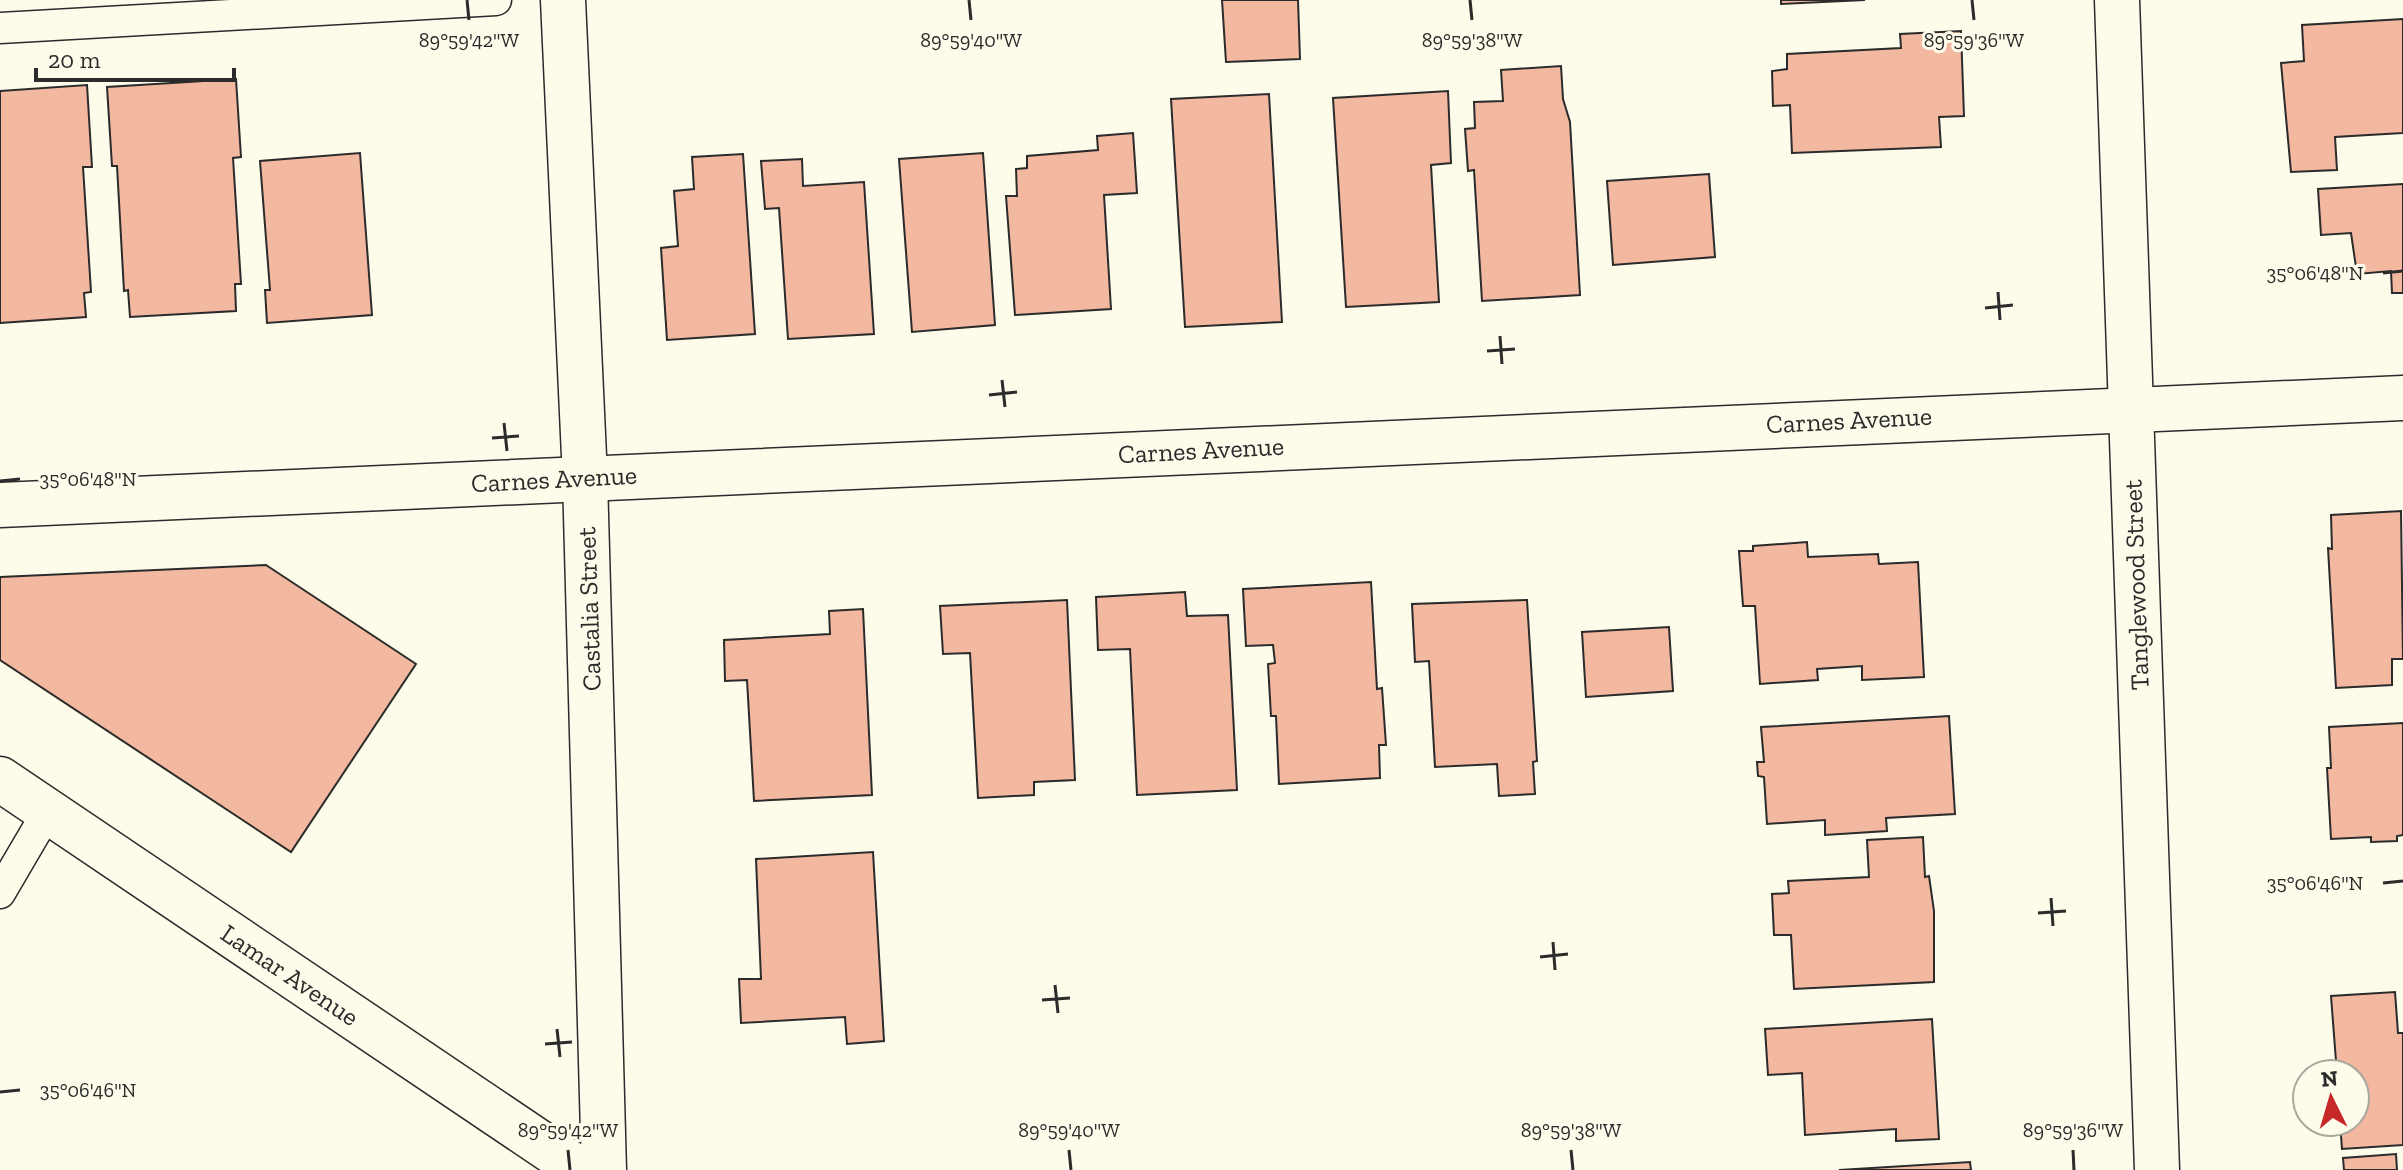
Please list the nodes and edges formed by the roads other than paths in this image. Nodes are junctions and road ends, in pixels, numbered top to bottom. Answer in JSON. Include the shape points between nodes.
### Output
{"nodes":[{"id":1,"x":496,"y":0,"type":"edge"},
{"id":2,"x":563,"y":0,"type":"edge"},
{"id":3,"x":2117,"y":0,"type":"edge"},
{"id":4,"x":0,"y":28,"type":"edge"},
{"id":5,"x":2403,"y":398,"type":"edge"},
{"id":6,"x":2130,"y":407,"type":"junction"},
{"id":7,"x":585,"y":478,"type":"junction"},
{"id":8,"x":0,"y":505,"type":"edge"},
{"id":9,"x":0,"y":779,"type":"edge"},
{"id":10,"x":48,"y":811,"type":"junction"},
{"id":11,"x":0,"y":893,"type":"edge"},
{"id":12,"x":580,"y":1170,"type":"edge"},
{"id":13,"x":604,"y":1170,"type":"edge"},
{"id":14,"x":2157,"y":1170,"type":"edge"}],
"edges":[{"from":1,"to":4,"type":"lane"},
{"from":2,"to":7,"type":"street","name":"Castalia Street"},
{"from":3,"to":6,"type":"street","name":"Tanglewood Street"},
{"from":5,"to":6,"type":"street","name":"Carnes Avenue"},
{"from":6,"to":7,"type":"street","name":"Carnes Avenue"},
{"from":6,"to":14,"type":"street","name":"Tanglewood Street"},
{"from":7,"to":8,"type":"street","name":"Carnes Avenue"},
{"from":7,"to":13,"type":"street","name":"Castalia Street"},
{"from":9,"to":10,"type":"street","name":"Lamar Avenue"},
{"from":10,"to":11,"type":"lane"},
{"from":10,"to":12,"type":"street","name":"Lamar Avenue"}]}
